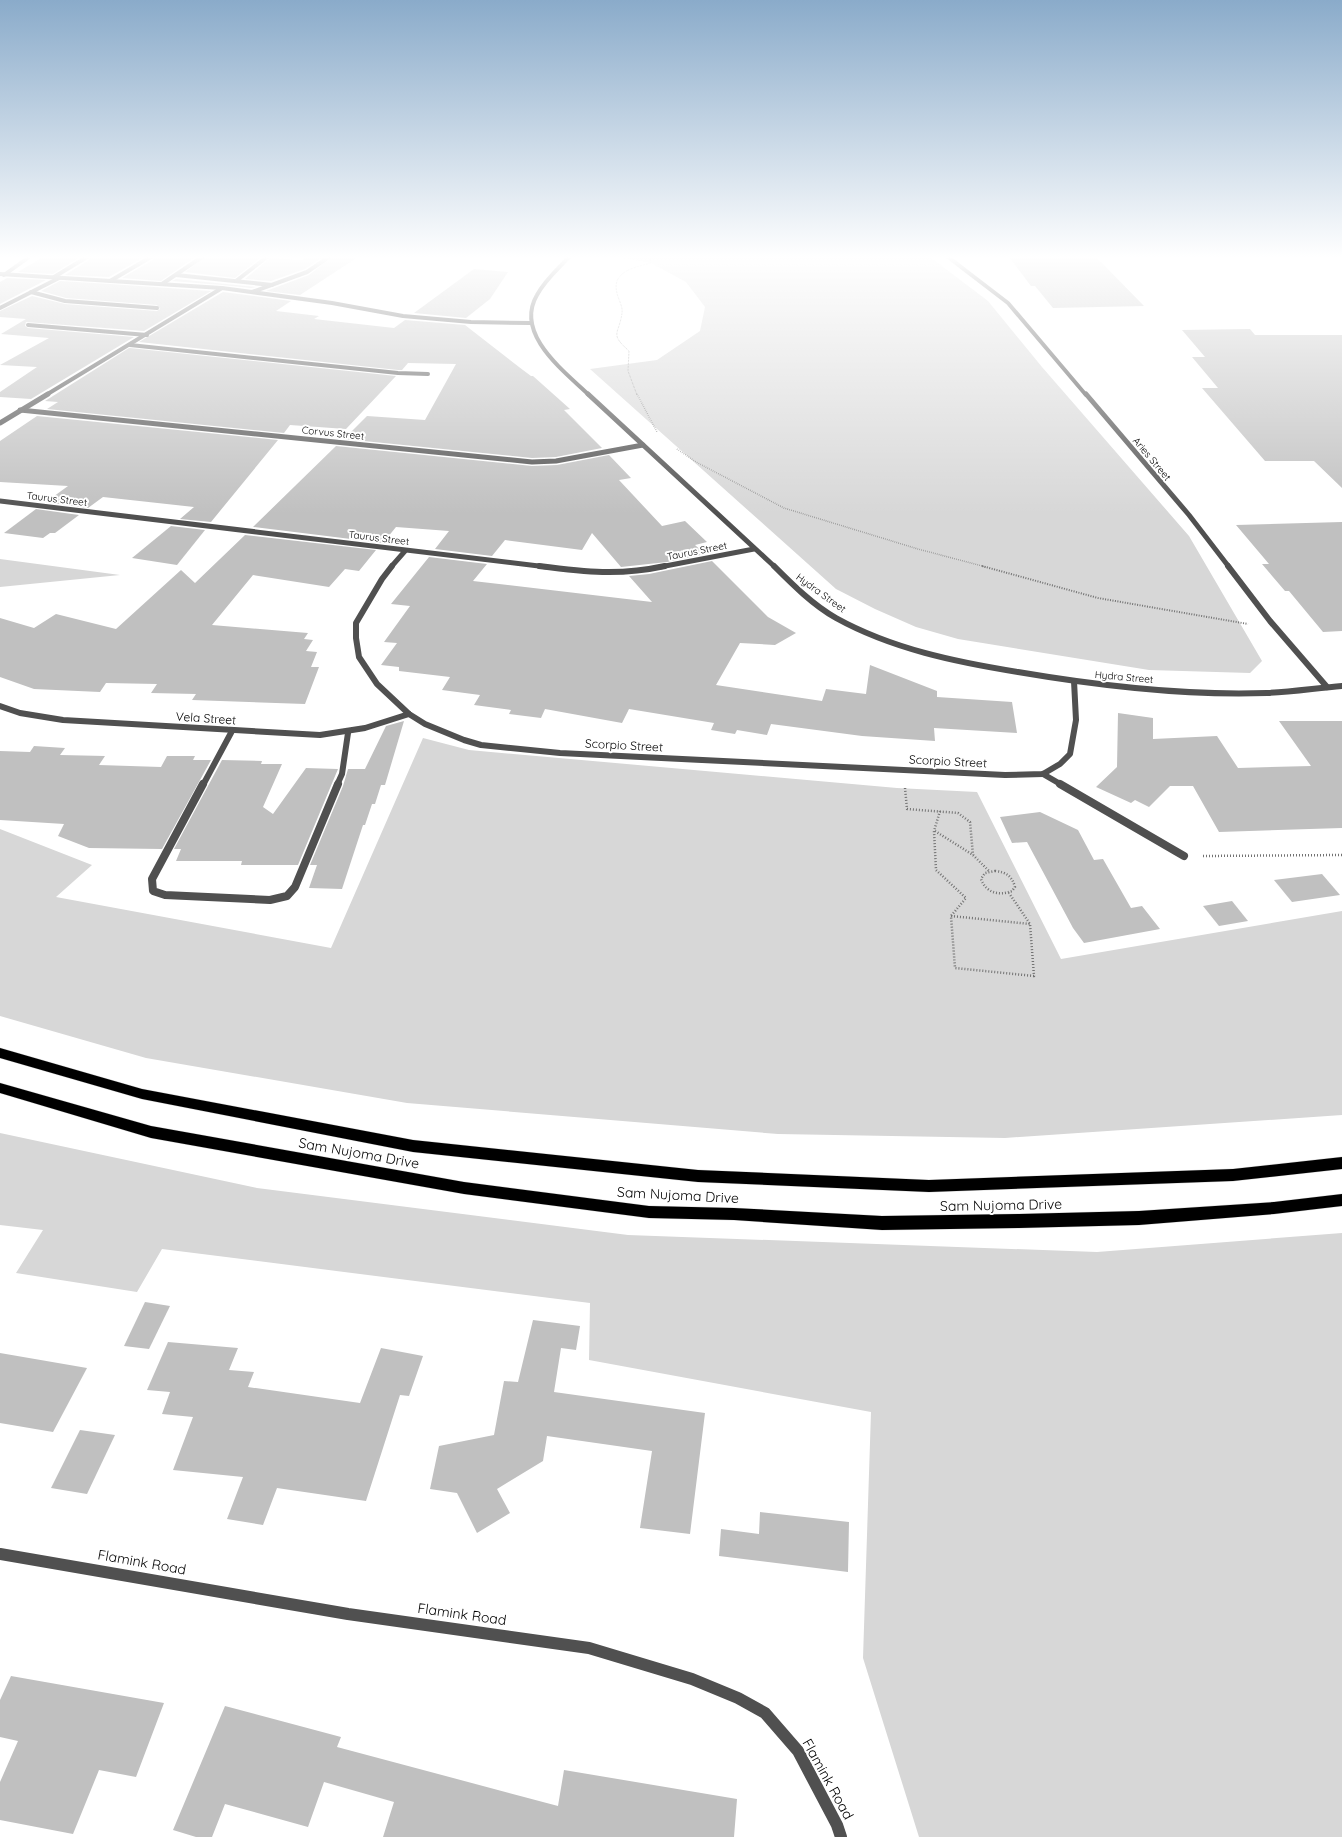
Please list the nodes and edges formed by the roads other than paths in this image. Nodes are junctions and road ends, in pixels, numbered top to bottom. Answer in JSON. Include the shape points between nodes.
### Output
{"nodes":[{"id":1,"x":134,"y":343,"type":"edge"},
{"id":2,"x":539,"y":343,"type":"edge"},
{"id":3,"x":1042,"y":343,"type":"edge"},
{"id":4,"x":130,"y":345,"type":"junction"},
{"id":5,"x":428,"y":374,"type":"dead end"},
{"id":6,"x":20,"y":410,"type":"junction"},
{"id":7,"x":0,"y":423,"type":"edge"},
{"id":8,"x":643,"y":445,"type":"junction"},
{"id":9,"x":0,"y":501,"type":"edge"},
{"id":10,"x":754,"y":549,"type":"junction"},
{"id":11,"x":405,"y":551,"type":"junction"},
{"id":12,"x":1074,"y":681,"type":"junction"},
{"id":13,"x":1342,"y":686,"type":"edge"},
{"id":14,"x":1327,"y":687,"type":"junction"},
{"id":15,"x":0,"y":706,"type":"edge"},
{"id":16,"x":409,"y":714,"type":"junction"},
{"id":17,"x":232,"y":731,"type":"junction"},
{"id":18,"x":348,"y":733,"type":"junction"},
{"id":19,"x":1043,"y":774,"type":"junction"},
{"id":20,"x":1184,"y":856,"type":"road end"},
{"id":21,"x":0,"y":1053,"type":"edge"},
{"id":22,"x":0,"y":1088,"type":"edge"},
{"id":23,"x":1342,"y":1163,"type":"edge"},
{"id":24,"x":1342,"y":1200,"type":"edge"},
{"id":25,"x":0,"y":1554,"type":"edge"},
{"id":26,"x":841,"y":1837,"type":"edge"}],
"edges":[{"from":1,"to":4,"type":"street"},
{"from":2,"to":8,"type":"street","name":"Hydra Street","via":[[555,362]]},
{"from":3,"to":14,"type":"street","name":"Aries Street","via":[[1188,515],[1276,628]]},
{"from":4,"to":5,"type":"street"},
{"from":4,"to":6,"type":"street"},
{"from":6,"to":7,"type":"street"},
{"from":6,"to":8,"type":"street","name":"Corvus Street","via":[[532,462],[556,461]]},
{"from":8,"to":10,"type":"street","name":"Hydra Street"},
{"from":9,"to":11,"type":"street","name":"Taurus Street"},
{"from":10,"to":11,"type":"street","name":"Taurus Street","via":[[622,573],[592,573]]},
{"from":10,"to":12,"type":"street","name":"Hydra Street","via":[[798,589],[836,618],[887,640],[960,662]]},
{"from":11,"to":16,"type":"street","name":"Scorpio Street","via":[[382,580],[356,623],[356,638],[359,657],[377,684]]},
{"from":12,"to":14,"type":"street","name":"Hydra Street","via":[[1223,693],[1267,693]]},
{"from":12,"to":19,"type":"street","name":"Scorpio Street","via":[[1076,720],[1070,754],[1060,764]]},
{"from":13,"to":14,"type":"street","name":"Hydra Street"},
{"from":15,"to":17,"type":"street","name":"Vela Street","via":[[20,713],[63,720]]},
{"from":16,"to":18,"type":"street","name":"Vela Street"},
{"from":16,"to":19,"type":"street","name":"Scorpio Street","via":[[425,724],[481,745],[560,753],[1005,775]]},
{"from":17,"to":18,"type":"street","name":"Vela Street","via":[[320,735]]},
{"from":17,"to":18,"type":"street","via":[[152,879],[152,891],[165,895],[270,900],[286,896],[295,887],[342,774]]},
{"from":19,"to":20,"type":"street"},
{"from":21,"to":23,"type":"highway","name":"Sam Nujoma Drive","via":[[142,1094],[414,1146],[698,1176],[930,1186],[1233,1175]]},
{"from":22,"to":24,"type":"highway","name":"Sam Nujoma Drive","via":[[151,1132],[464,1188],[649,1212],[734,1214],[882,1223],[1019,1221],[1139,1218]]},
{"from":25,"to":26,"type":"street","name":"Flamink Road","via":[[348,1614],[589,1648],[692,1679],[738,1698],[764,1713],[798,1751]]}]}
